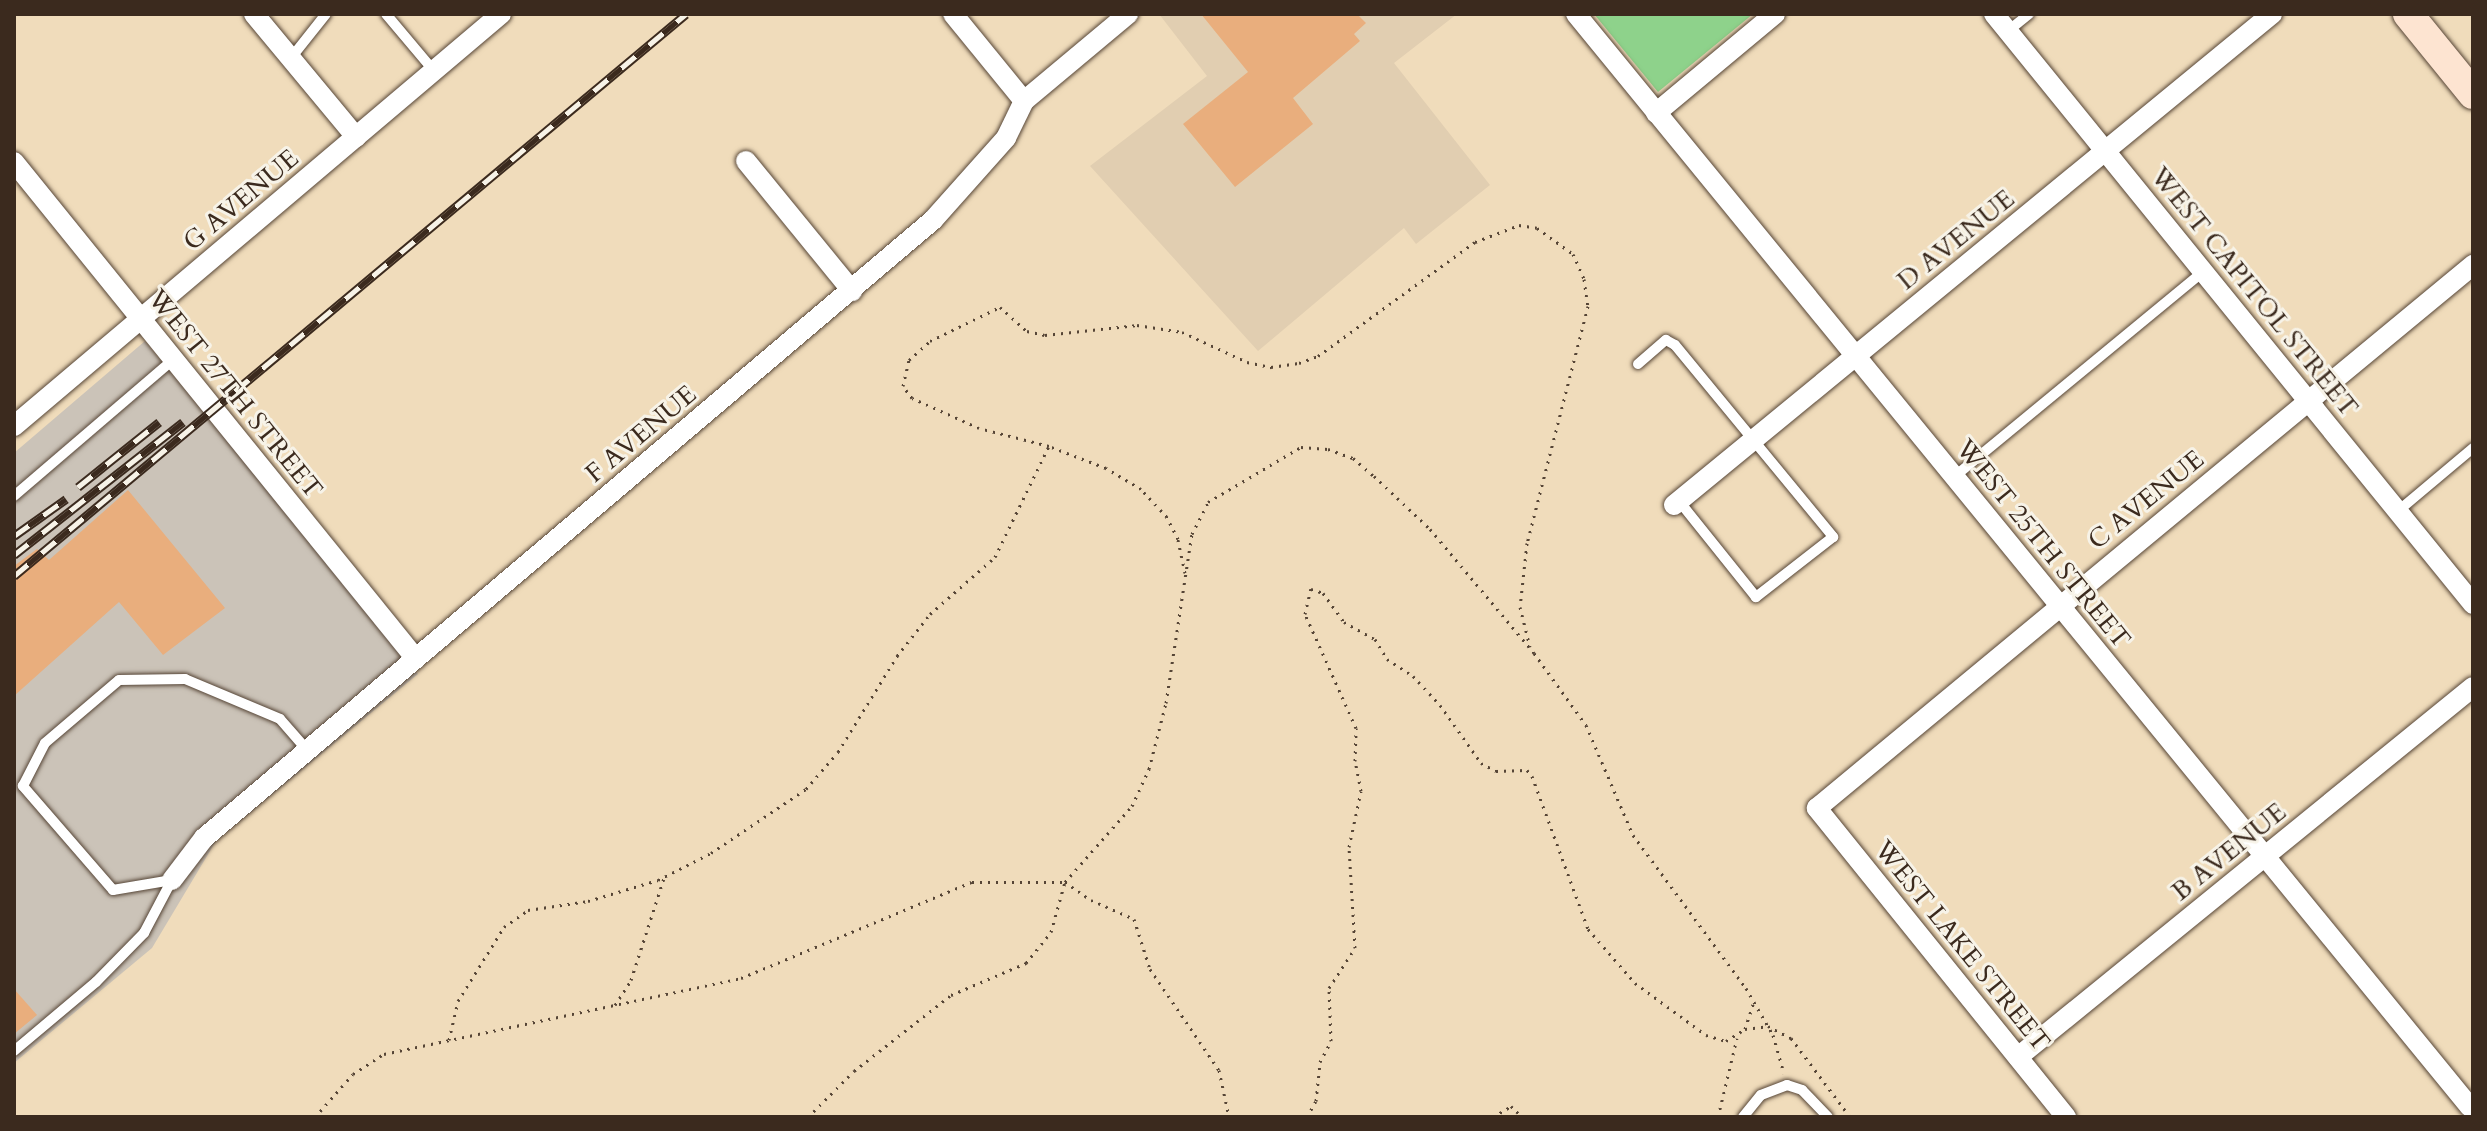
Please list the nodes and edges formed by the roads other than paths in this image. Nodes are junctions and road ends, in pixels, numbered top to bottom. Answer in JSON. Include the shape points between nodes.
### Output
{"nodes":[{"id":1,"x":254,"y":14,"type":"edge"},
{"id":2,"x":326,"y":14,"type":"edge"},
{"id":3,"x":386,"y":14,"type":"edge"},
{"id":4,"x":501,"y":14,"type":"edge"},
{"id":5,"x":953,"y":14,"type":"edge"},
{"id":6,"x":1128,"y":14,"type":"edge"},
{"id":7,"x":1576,"y":14,"type":"edge"},
{"id":8,"x":1775,"y":14,"type":"edge"},
{"id":9,"x":1994,"y":14,"type":"edge"},
{"id":10,"x":2029,"y":14,"type":"edge"},
{"id":11,"x":2272,"y":14,"type":"edge"},
{"id":12,"x":2408,"y":14,"type":"edge"},
{"id":13,"x":2008,"y":31,"type":"junction"},
{"id":14,"x":291,"y":58,"type":"junction"},
{"id":15,"x":434,"y":71,"type":"junction"},
{"id":16,"x":2473,"y":94,"type":"edge"},
{"id":17,"x":1024,"y":101,"type":"junction"},
{"id":18,"x":1656,"y":113,"type":"junction"},
{"id":19,"x":356,"y":137,"type":"junction"},
{"id":20,"x":2105,"y":151,"type":"junction"},
{"id":21,"x":746,"y":161,"type":"dead end"},
{"id":22,"x":14,"y":162,"type":"edge"},
{"id":23,"x":2473,"y":265,"type":"edge"},
{"id":24,"x":2203,"y":272,"type":"junction"},
{"id":25,"x":852,"y":291,"type":"junction"},
{"id":26,"x":141,"y":319,"type":"junction"},
{"id":27,"x":1856,"y":356,"type":"junction"},
{"id":28,"x":174,"y":359,"type":"junction"},
{"id":29,"x":1638,"y":364,"type":"dead end"},
{"id":30,"x":2308,"y":401,"type":"junction"},
{"id":31,"x":14,"y":426,"type":"edge"},
{"id":32,"x":1754,"y":440,"type":"junction"},
{"id":33,"x":2473,"y":448,"type":"edge"},
{"id":34,"x":1954,"y":477,"type":"junction"},
{"id":35,"x":14,"y":496,"type":"edge"},
{"id":36,"x":1676,"y":503,"type":"joint"},
{"id":37,"x":2398,"y":511,"type":"junction"},
{"id":38,"x":2473,"y":604,"type":"edge"},
{"id":39,"x":2059,"y":605,"type":"junction"},
{"id":40,"x":416,"y":659,"type":"junction"},
{"id":41,"x":2473,"y":687,"type":"edge"},
{"id":42,"x":307,"y":750,"type":"junction"},
{"id":43,"x":1817,"y":808,"type":"joint"},
{"id":44,"x":2265,"y":856,"type":"junction"},
{"id":45,"x":172,"y":880,"type":"junction"},
{"id":46,"x":14,"y":1051,"type":"edge"},
{"id":47,"x":2018,"y":1057,"type":"junction"},
{"id":48,"x":2467,"y":1110,"type":"edge"},
{"id":49,"x":1743,"y":1117,"type":"edge"},
{"id":50,"x":1828,"y":1117,"type":"edge"},
{"id":51,"x":2066,"y":1117,"type":"edge"}],
"edges":[{"from":1,"to":14,"type":"street"},
{"from":2,"to":14,"type":"lane"},
{"from":3,"to":15,"type":"lane"},
{"from":4,"to":15,"type":"street","name":"G AVENUE"},
{"from":5,"to":17,"type":"street"},
{"from":6,"to":17,"type":"street","name":"F AVENUE"},
{"from":7,"to":18,"type":"street","name":"WEST 25TH STREET"},
{"from":8,"to":18,"type":"street"},
{"from":9,"to":13,"type":"street","name":"WEST CAPITOL STREET"},
{"from":10,"to":13,"type":"lane"},
{"from":11,"to":20,"type":"street","name":"D AVENUE"},
{"from":12,"to":16,"type":"main road"},
{"from":13,"to":20,"type":"street","name":"WEST CAPITOL STREET"},
{"from":14,"to":19,"type":"street"},
{"from":15,"to":19,"type":"street","name":"G AVENUE"},
{"from":17,"to":25,"type":"street","name":"F AVENUE","via":[[1006,138],[933,220]]},
{"from":18,"to":27,"type":"street","name":"WEST 25TH STREET"},
{"from":19,"to":26,"type":"street","name":"G AVENUE"},
{"from":20,"to":24,"type":"street","name":"WEST CAPITOL STREET"},
{"from":20,"to":27,"type":"street","name":"D AVENUE"},
{"from":21,"to":25,"type":"street"},
{"from":22,"to":26,"type":"street","name":"WEST 27TH STREET"},
{"from":23,"to":30,"type":"street","name":"C AVENUE"},
{"from":24,"to":30,"type":"street","name":"WEST CAPITOL STREET"},
{"from":24,"to":34,"type":"lane"},
{"from":25,"to":40,"type":"street","name":"F AVENUE"},
{"from":26,"to":28,"type":"street","name":"WEST 27TH STREET"},
{"from":26,"to":31,"type":"street","name":"G AVENUE"},
{"from":27,"to":32,"type":"street","name":"D AVENUE"},
{"from":27,"to":34,"type":"street","name":"WEST 25TH STREET"},
{"from":28,"to":35,"type":"lane"},
{"from":28,"to":40,"type":"street","name":"WEST 27TH STREET"},
{"from":29,"to":32,"type":"lane","via":[[1666,340],[1675,345]]},
{"from":30,"to":37,"type":"street","name":"WEST CAPITOL STREET"},
{"from":30,"to":39,"type":"street","name":"C AVENUE"},
{"from":32,"to":36,"type":"street","name":"D AVENUE"},
{"from":32,"to":36,"type":"lane","via":[[1833,537],[1756,597]]},
{"from":33,"to":37,"type":"lane"},
{"from":34,"to":39,"type":"street","name":"WEST 25TH STREET"},
{"from":37,"to":38,"type":"street","name":"WEST CAPITOL STREET"},
{"from":39,"to":43,"type":"street","name":"C AVENUE"},
{"from":39,"to":44,"type":"street","name":"WEST 25TH STREET"},
{"from":40,"to":42,"type":"street","name":"F AVENUE"},
{"from":41,"to":44,"type":"street","name":"B AVENUE"},
{"from":42,"to":45,"type":"street","name":"F AVENUE","via":[[204,838]]},
{"from":42,"to":45,"type":"lane","via":[[280,719],[185,679],[119,680],[45,743],[23,786],[113,890]]},
{"from":43,"to":47,"type":"street","name":"WEST LAKE STREET"},
{"from":44,"to":47,"type":"street","name":"B AVENUE"},
{"from":44,"to":48,"type":"street","name":"WEST 25TH STREET"},
{"from":45,"to":46,"type":"lane","via":[[144,933],[96,982]]},
{"from":47,"to":51,"type":"street","name":"WEST LAKE STREET"},
{"from":49,"to":50,"type":"lane","via":[[1761,1095],[1787,1085],[1802,1090]]}]}
